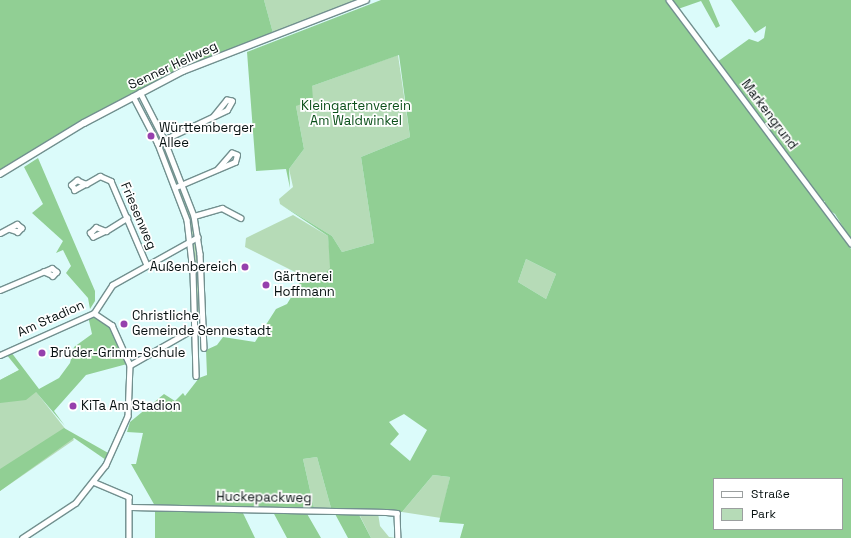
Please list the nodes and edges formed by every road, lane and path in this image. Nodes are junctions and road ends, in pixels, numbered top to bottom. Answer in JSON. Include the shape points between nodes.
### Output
{"nodes":[{"id":1,"x":366,"y":0,"type":"edge"},
{"id":2,"x":669,"y":0,"type":"edge"},
{"id":3,"x":140,"y":92,"type":"junction"},
{"id":4,"x":133,"y":96,"type":"junction"},
{"id":5,"x":214,"y":116,"type":"dead end"},
{"id":6,"x":164,"y":139,"type":"junction"},
{"id":7,"x":157,"y":143,"type":"junction"},
{"id":8,"x":218,"y":169,"type":"dead end"},
{"id":9,"x":0,"y":174,"type":"edge"},
{"id":10,"x":86,"y":184,"type":"dead end"},
{"id":11,"x":183,"y":184,"type":"junction"},
{"id":12,"x":176,"y":187,"type":"junction"},
{"id":13,"x":194,"y":216,"type":"junction"},
{"id":14,"x":127,"y":218,"type":"junction"},
{"id":15,"x":241,"y":218,"type":"dead end"},
{"id":16,"x":9,"y":228,"type":"dead end"},
{"id":17,"x":106,"y":231,"type":"dead end"},
{"id":18,"x":0,"y":233,"type":"edge"},
{"id":19,"x":198,"y":237,"type":"junction"},
{"id":20,"x":190,"y":238,"type":"junction"},
{"id":21,"x":851,"y":243,"type":"edge"},
{"id":22,"x":148,"y":265,"type":"junction"},
{"id":23,"x":44,"y":272,"type":"dead end"},
{"id":24,"x":0,"y":290,"type":"edge"},
{"id":25,"x":94,"y":312,"type":"junction"},
{"id":26,"x":195,"y":328,"type":"junction"},
{"id":27,"x":203,"y":328,"type":"junction"},
{"id":28,"x":204,"y":348,"type":"dead end"},
{"id":29,"x":0,"y":355,"type":"edge"},
{"id":30,"x":130,"y":365,"type":"junction"},
{"id":31,"x":196,"y":376,"type":"dead end"},
{"id":32,"x":94,"y":482,"type":"junction"},
{"id":33,"x":131,"y":507,"type":"junction"},
{"id":34,"x":23,"y":538,"type":"edge"},
{"id":35,"x":129,"y":538,"type":"edge"},
{"id":36,"x":398,"y":538,"type":"edge"}],
"edges":[{"from":1,"to":3,"type":"street","name":"Senner Hellweg","via":[[198,64]]},
{"from":2,"to":21,"type":"street","name":"Markengrund"},
{"from":3,"to":4,"type":"street","name":"Senner Hellweg"},
{"from":3,"to":6,"type":"street"},
{"from":4,"to":7,"type":"street"},
{"from":4,"to":9,"type":"street","name":"Senner Hellweg"},
{"from":5,"to":6,"type":"street"},
{"from":6,"to":7,"type":"street"},
{"from":6,"to":11,"type":"street"},
{"from":7,"to":12,"type":"street"},
{"from":8,"to":11,"type":"street"},
{"from":10,"to":14,"type":"street","name":"Friesenweg","via":[[100,176],[108,178]]},
{"from":11,"to":12,"type":"street"},
{"from":11,"to":13,"type":"street"},
{"from":12,"to":20,"type":"street"},
{"from":13,"to":15,"type":"street","via":[[222,208]]},
{"from":13,"to":19,"type":"street"},
{"from":14,"to":17,"type":"street"},
{"from":14,"to":22,"type":"street","name":"Friesenweg"},
{"from":16,"to":18,"type":"street"},
{"from":19,"to":20,"type":"street"},
{"from":19,"to":27,"type":"street"},
{"from":20,"to":22,"type":"street"},
{"from":20,"to":26,"type":"street"},
{"from":22,"to":25,"type":"street","via":[[112,285]]},
{"from":23,"to":24,"type":"street"},
{"from":25,"to":29,"type":"street","name":"Am Stadion"},
{"from":25,"to":30,"type":"street","name":"Am Stadion","via":[[112,325]]},
{"from":26,"to":27,"type":"street"},
{"from":26,"to":30,"type":"street"},
{"from":26,"to":31,"type":"street"},
{"from":27,"to":28,"type":"street"},
{"from":30,"to":32,"type":"street","name":"Am Stadion","via":[[130,402],[123,432]]},
{"from":32,"to":33,"type":"street","via":[[125,494]]},
{"from":32,"to":34,"type":"street","name":"Am Stadion","via":[[76,503]]},
{"from":33,"to":35,"type":"street"},
{"from":33,"to":36,"type":"street","name":"Huckepackweg","via":[[397,513]]}]}
